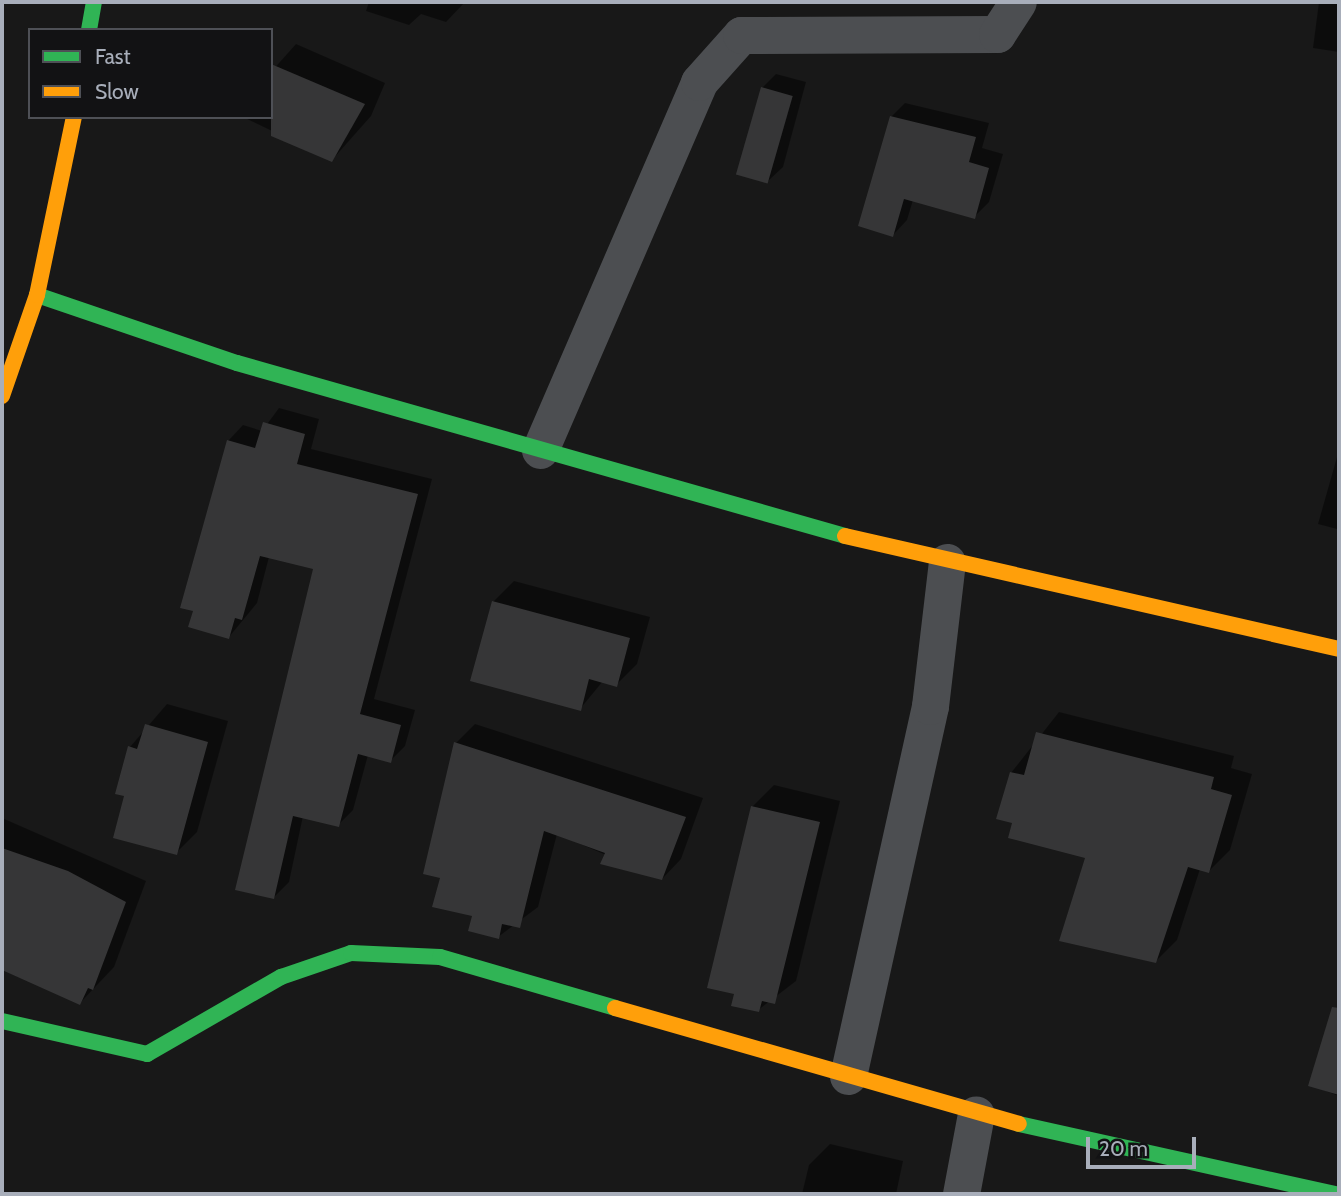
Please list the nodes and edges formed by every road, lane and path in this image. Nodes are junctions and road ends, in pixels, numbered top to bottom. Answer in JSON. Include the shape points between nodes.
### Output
{"nodes":[{"id":1,"x":94,"y":2,"type":"edge"},
{"id":2,"x":1018,"y":2,"type":"edge"},
{"id":3,"x":89,"y":28,"type":"edge"},
{"id":4,"x":75,"y":119,"type":"edge"},
{"id":5,"x":37,"y":295,"type":"junction"},
{"id":6,"x":2,"y":396,"type":"edge"},
{"id":7,"x":540,"y":450,"type":"junction"},
{"id":8,"x":947,"y":562,"type":"junction"},
{"id":9,"x":1339,"y":649,"type":"edge"},
{"id":10,"x":2,"y":1021,"type":"edge"},
{"id":11,"x":848,"y":1076,"type":"junction"},
{"id":12,"x":976,"y":1114,"type":"junction"},
{"id":13,"x":961,"y":1194,"type":"edge"},
{"id":14,"x":1335,"y":1194,"type":"edge"}],
"edges":[{"from":1,"to":3,"type":"street"},
{"from":2,"to":7,"type":"street","via":[[997,34],[741,35],[699,82]]},
{"from":4,"to":5,"type":"street"},
{"from":5,"to":6,"type":"street"},
{"from":5,"to":7,"type":"street","via":[[237,363]]},
{"from":7,"to":8,"type":"street"},
{"from":8,"to":9,"type":"street"},
{"from":8,"to":11,"type":"street","via":[[930,706]]},
{"from":10,"to":11,"type":"street","via":[[147,1054],[281,977],[351,953],[440,957]]},
{"from":11,"to":12,"type":"street"},
{"from":12,"to":13,"type":"street"},
{"from":12,"to":14,"type":"street"}]}
